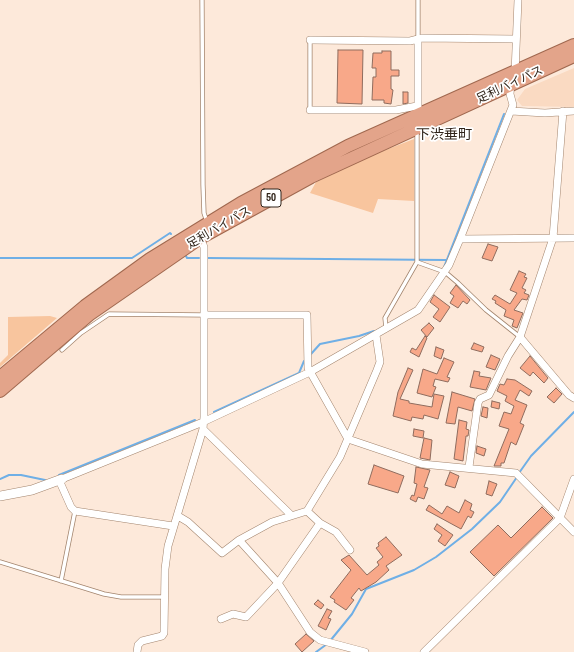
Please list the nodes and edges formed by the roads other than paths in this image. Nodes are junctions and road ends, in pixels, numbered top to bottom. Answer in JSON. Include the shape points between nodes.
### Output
{"nodes":[{"id":1,"x":202,"y":0,"type":"edge"},
{"id":2,"x":418,"y":0,"type":"edge"},
{"id":3,"x":518,"y":0,"type":"edge"},
{"id":4,"x":516,"y":39,"type":"junction"},
{"id":5,"x":310,"y":40,"type":"joint"},
{"id":6,"x":418,"y":40,"type":"junction"},
{"id":7,"x":574,"y":44,"type":"edge"},
{"id":8,"x":574,"y":56,"type":"edge"},
{"id":9,"x":516,"y":71,"type":"junction"},
{"id":10,"x":511,"y":85,"type":"junction"},
{"id":11,"x":310,"y":110,"type":"joint"},
{"id":12,"x":419,"y":110,"type":"junction"},
{"id":13,"x":511,"y":111,"type":"junction"},
{"id":14,"x":563,"y":111,"type":"junction"},
{"id":15,"x":574,"y":111,"type":"edge"},
{"id":16,"x":417,"y":128,"type":"junction"},
{"id":17,"x":208,"y":223,"type":"junction"},
{"id":18,"x":200,"y":238,"type":"junction"},
{"id":19,"x":553,"y":238,"type":"junction"},
{"id":20,"x":574,"y":238,"type":"edge"},
{"id":21,"x":460,"y":239,"type":"junction"},
{"id":22,"x":417,"y":262,"type":"junction"},
{"id":23,"x":445,"y":272,"type":"junction"},
{"id":24,"x":204,"y":315,"type":"junction"},
{"id":25,"x":71,"y":324,"type":"junction"},
{"id":26,"x":387,"y":329,"type":"junction"},
{"id":27,"x":376,"y":335,"type":"junction"},
{"id":28,"x":520,"y":338,"type":"junction"},
{"id":29,"x":62,"y":350,"type":"dead end"},
{"id":30,"x":310,"y":372,"type":"junction"},
{"id":31,"x":0,"y":377,"type":"edge"},
{"id":32,"x":0,"y":391,"type":"edge"},
{"id":33,"x":574,"y":398,"type":"edge"},
{"id":34,"x":203,"y":425,"type":"junction"},
{"id":35,"x":348,"y":439,"type":"junction"},
{"id":36,"x":468,"y":468,"type":"junction"},
{"id":37,"x":61,"y":479,"type":"junction"},
{"id":38,"x":574,"y":479,"type":"edge"},
{"id":39,"x":0,"y":496,"type":"edge"},
{"id":40,"x":75,"y":511,"type":"junction"},
{"id":41,"x":307,"y":511,"type":"junction"},
{"id":42,"x":291,"y":515,"type":"junction"},
{"id":43,"x":178,"y":516,"type":"junction"},
{"id":44,"x":560,"y":518,"type":"junction"},
{"id":45,"x":320,"y":524,"type":"junction"},
{"id":46,"x":173,"y":526,"type":"junction"},
{"id":47,"x":574,"y":532,"type":"edge"},
{"id":48,"x":239,"y":540,"type":"junction"},
{"id":49,"x":350,"y":550,"type":"dead end"},
{"id":50,"x":0,"y":562,"type":"edge"},
{"id":51,"x":61,"y":581,"type":"junction"},
{"id":52,"x":278,"y":583,"type":"junction"},
{"id":53,"x":165,"y":597,"type":"junction"},
{"id":54,"x":221,"y":619,"type":"dead end"},
{"id":55,"x":137,"y":652,"type":"edge"},
{"id":56,"x":364,"y":652,"type":"edge"},
{"id":57,"x":424,"y":652,"type":"edge"}],
"edges":[{"from":1,"to":17,"type":"lane","via":[[203,185],[204,213]]},
{"from":2,"to":6,"type":"lane"},
{"from":3,"to":4,"type":"street"},
{"from":4,"to":6,"type":"street"},
{"from":4,"to":9,"type":"street"},
{"from":5,"to":6,"type":"street"},
{"from":5,"to":11,"type":"lane"},
{"from":6,"to":12,"type":"street"},
{"from":7,"to":9,"type":"highway","name":"足利バイパス","number":"50"},
{"from":8,"to":10,"type":"highway","name":"足利バイパス","number":"50"},
{"from":9,"to":10,"type":"street"},
{"from":9,"to":12,"type":"highway","name":"足利バイパス","number":"50"},
{"from":10,"to":13,"type":"street"},
{"from":10,"to":16,"type":"highway","name":"足利バイパス","number":"50"},
{"from":11,"to":12,"type":"street"},
{"from":12,"to":17,"type":"highway","name":"足利バイパス","number":"50","via":[[293,174]]},
{"from":13,"to":14,"type":"street"},
{"from":13,"to":21,"type":"street"},
{"from":14,"to":15,"type":"street"},
{"from":14,"to":19,"type":"street"},
{"from":16,"to":18,"type":"highway","name":"足利バイパス","number":"50","via":[[295,185]]},
{"from":16,"to":22,"type":"lane"},
{"from":17,"to":25,"type":"highway","name":"足利バイパス","number":"50","via":[[150,259]]},
{"from":18,"to":24,"type":"street","via":[[204,247]]},
{"from":18,"to":25,"type":"highway","name":"足利バイパス","number":"50"},
{"from":19,"to":20,"type":"street"},
{"from":19,"to":21,"type":"street"},
{"from":19,"to":28,"type":"street"},
{"from":21,"to":23,"type":"street"},
{"from":22,"to":23,"type":"lane"},
{"from":22,"to":26,"type":"lane","via":[[385,318]]},
{"from":23,"to":26,"type":"street","via":[[418,310]]},
{"from":23,"to":28,"type":"lane"},
{"from":24,"to":25,"type":"lane","via":[[109,314]]},
{"from":24,"to":30,"type":"street","via":[[307,315]]},
{"from":24,"to":34,"type":"street"},
{"from":25,"to":29,"type":"lane"},
{"from":25,"to":31,"type":"highway","name":"足利バイパス","number":"50"},
{"from":25,"to":32,"type":"highway","name":"足利バイパス","number":"50"},
{"from":26,"to":27,"type":"street"},
{"from":27,"to":30,"type":"street"},
{"from":27,"to":35,"type":"street","via":[[380,362]]},
{"from":28,"to":33,"type":"street"},
{"from":28,"to":36,"type":"street","via":[[489,395],[480,398]]},
{"from":30,"to":34,"type":"street"},
{"from":30,"to":35,"type":"street"},
{"from":34,"to":37,"type":"street"},
{"from":34,"to":42,"type":"street"},
{"from":34,"to":43,"type":"street"},
{"from":35,"to":36,"type":"street","via":[[422,464]]},
{"from":35,"to":41,"type":"street"},
{"from":36,"to":44,"type":"street","via":[[516,473]]},
{"from":37,"to":39,"type":"street","via":[[32,490]]},
{"from":37,"to":40,"type":"street","via":[[71,507]]},
{"from":38,"to":44,"type":"street"},
{"from":40,"to":46,"type":"street"},
{"from":40,"to":51,"type":"lane"},
{"from":41,"to":42,"type":"street"},
{"from":41,"to":45,"type":"street"},
{"from":42,"to":48,"type":"street"},
{"from":43,"to":46,"type":"street"},
{"from":43,"to":48,"type":"street","via":[[222,553]]},
{"from":44,"to":47,"type":"street"},
{"from":44,"to":57,"type":"street"},
{"from":45,"to":49,"type":"street","via":[[336,532]]},
{"from":45,"to":52,"type":"street"},
{"from":46,"to":53,"type":"street","via":[[165,569]]},
{"from":48,"to":52,"type":"street"},
{"from":50,"to":51,"type":"lane"},
{"from":51,"to":53,"type":"lane","via":[[114,596]]},
{"from":52,"to":54,"type":"street","via":[[246,617],[233,614]]},
{"from":52,"to":56,"type":"street","via":[[310,632],[320,640]]},
{"from":53,"to":55,"type":"street","via":[[164,633],[162,636],[142,641],[138,644]]}]}
